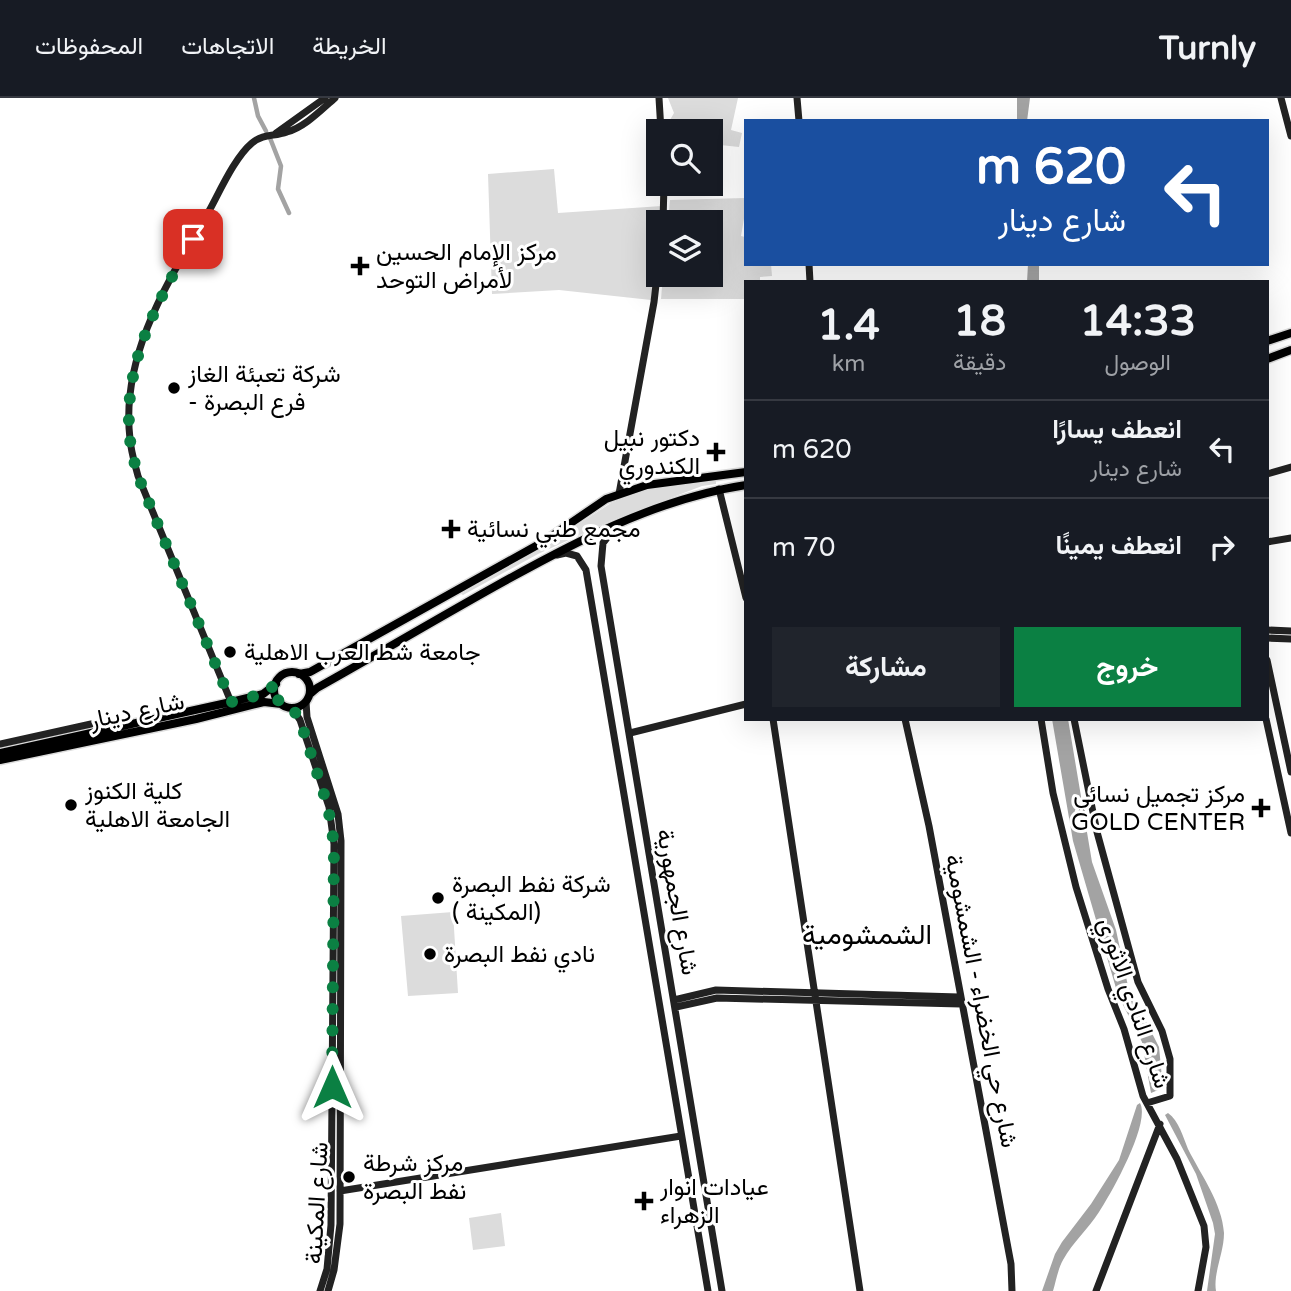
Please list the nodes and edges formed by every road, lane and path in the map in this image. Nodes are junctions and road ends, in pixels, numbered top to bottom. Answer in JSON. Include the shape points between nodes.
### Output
{"nodes":[{"id":1,"x":325,"y":98,"type":"edge"},
{"id":2,"x":335,"y":98,"type":"edge"},
{"id":3,"x":659,"y":98,"type":"edge"},
{"id":4,"x":797,"y":98,"type":"edge"},
{"id":5,"x":1281,"y":98,"type":"edge"},
{"id":6,"x":660,"y":119,"type":"edge"},
{"id":7,"x":799,"y":119,"type":"edge"},
{"id":8,"x":275,"y":133,"type":"junction"},
{"id":9,"x":1291,"y":136,"type":"edge"},
{"id":10,"x":656,"y":287,"type":"edge"},
{"id":11,"x":1291,"y":333,"type":"edge"},
{"id":12,"x":1269,"y":340,"type":"edge"},
{"id":13,"x":1291,"y":350,"type":"edge"},
{"id":14,"x":1269,"y":358,"type":"edge"},
{"id":15,"x":1291,"y":467,"type":"edge"},
{"id":16,"x":744,"y":472,"type":"edge"},
{"id":17,"x":1269,"y":473,"type":"edge"},
{"id":18,"x":744,"y":485,"type":"edge"},
{"id":19,"x":719,"y":489,"type":"junction"},
{"id":20,"x":619,"y":494,"type":"junction"},
{"id":21,"x":618,"y":525,"type":"junction"},
{"id":22,"x":1291,"y":538,"type":"edge"},
{"id":23,"x":1269,"y":542,"type":"edge"},
{"id":24,"x":549,"y":556,"type":"junction"},
{"id":25,"x":601,"y":566,"type":"junction"},
{"id":26,"x":586,"y":570,"type":"junction"},
{"id":27,"x":744,"y":590,"type":"edge"},
{"id":28,"x":425,"y":610,"type":"junction"},
{"id":29,"x":431,"y":622,"type":"junction"},
{"id":30,"x":1269,"y":630,"type":"edge"},
{"id":31,"x":1291,"y":631,"type":"edge"},
{"id":32,"x":1269,"y":638,"type":"edge"},
{"id":33,"x":1291,"y":639,"type":"edge"},
{"id":34,"x":1269,"y":670,"type":"edge"},
{"id":35,"x":299,"y":674,"type":"junction"},
{"id":36,"x":276,"y":684,"type":"junction"},
{"id":37,"x":308,"y":698,"type":"junction"},
{"id":38,"x":231,"y":702,"type":"junction"},
{"id":39,"x":281,"y":704,"type":"junction"},
{"id":40,"x":744,"y":704,"type":"edge"},
{"id":41,"x":292,"y":708,"type":"junction"},
{"id":42,"x":773,"y":721,"type":"edge"},
{"id":43,"x":905,"y":721,"type":"edge"},
{"id":44,"x":1041,"y":721,"type":"edge"},
{"id":45,"x":1074,"y":721,"type":"edge"},
{"id":46,"x":1266,"y":721,"type":"edge"},
{"id":47,"x":91,"y":724,"type":"dead end"},
{"id":48,"x":630,"y":733,"type":"junction"},
{"id":49,"x":0,"y":744,"type":"edge"},
{"id":50,"x":1286,"y":752,"type":"junction"},
{"id":51,"x":0,"y":753,"type":"edge"},
{"id":52,"x":1274,"y":755,"type":"junction"},
{"id":53,"x":0,"y":760,"type":"edge"},
{"id":54,"x":1291,"y":770,"type":"edge"},
{"id":55,"x":1277,"y":771,"type":"junction"},
{"id":56,"x":1291,"y":833,"type":"edge"},
{"id":57,"x":337,"y":977,"type":"junction"},
{"id":58,"x":815,"y":996,"type":"junction"},
{"id":59,"x":960,"y":1001,"type":"junction"},
{"id":60,"x":675,"y":1004,"type":"junction"},
{"id":61,"x":1147,"y":1103,"type":"junction"},
{"id":62,"x":1160,"y":1124,"type":"junction"},
{"id":63,"x":681,"y":1136,"type":"junction"},
{"id":64,"x":340,"y":1191,"type":"junction"},
{"id":65,"x":320,"y":1291,"type":"edge"},
{"id":66,"x":328,"y":1291,"type":"edge"},
{"id":67,"x":708,"y":1291,"type":"edge"},
{"id":68,"x":722,"y":1291,"type":"edge"},
{"id":69,"x":860,"y":1291,"type":"edge"},
{"id":70,"x":1012,"y":1291,"type":"edge"},
{"id":71,"x":1096,"y":1291,"type":"edge"},
{"id":72,"x":1198,"y":1291,"type":"edge"}],
"edges":[{"from":1,"to":8,"type":"street"},
{"from":2,"to":8,"type":"street","via":[[287,133]]},
{"from":3,"to":6,"type":"street"},
{"from":4,"to":7,"type":"street"},
{"from":5,"to":9,"type":"street"},
{"from":8,"to":38,"type":"street","via":[[250,145],[162,294],[137,352],[130,403],[130,439],[138,476]]},
{"from":10,"to":20,"type":"street"},
{"from":11,"to":12,"type":"main road"},
{"from":13,"to":14,"type":"main road"},
{"from":15,"to":17,"type":"street"},
{"from":16,"to":20,"type":"main road","via":[[659,482]]},
{"from":18,"to":19,"type":"main road"},
{"from":19,"to":21,"type":"main road"},
{"from":19,"to":27,"type":"street"},
{"from":20,"to":28,"type":"main road"},
{"from":21,"to":24,"type":"main road"},
{"from":21,"to":25,"type":"street","name":"شارع الجمهورية","via":[[603,543]]},
{"from":22,"to":23,"type":"street"},
{"from":24,"to":26,"type":"street","via":[[571,553],[581,559]]},
{"from":24,"to":29,"type":"main road"},
{"from":25,"to":26,"type":"street","via":[[592,564]]},
{"from":25,"to":48,"type":"street","name":"شارع الجمهورية"},
{"from":26,"to":63,"type":"street","name":"شارع الجمهورية"},
{"from":28,"to":29,"type":"main road","via":[[424,620]]},
{"from":28,"to":35,"type":"main road"},
{"from":29,"to":37,"type":"main road","via":[[317,688]]},
{"from":30,"to":31,"type":"street"},
{"from":32,"to":33,"type":"street"},
{"from":34,"to":50,"type":"street"},
{"from":35,"to":36,"type":"main road","via":[[283,675]]},
{"from":35,"to":37,"type":"main road","via":[[308,682]]},
{"from":36,"to":38,"type":"main road","name":"شارع دينار","via":[[263,694]]},
{"from":36,"to":39,"type":"main road","via":[[275,695]]},
{"from":37,"to":41,"type":"main road"},
{"from":37,"to":57,"type":"street","name":"شارع المكينة","via":[[307,717],[340,827]]},
{"from":38,"to":51,"type":"main road","name":"شارع دينار"},
{"from":39,"to":41,"type":"main road"},
{"from":39,"to":53,"type":"main road","name":"شارع دينار","via":[[264,702]]},
{"from":40,"to":48,"type":"street"},
{"from":41,"to":57,"type":"street","name":"شارع المكينة","via":[[300,720],[333,832]]},
{"from":42,"to":58,"type":"street"},
{"from":43,"to":59,"type":"street","name":"شارع حي الخضراء - الشمشومية"},
{"from":44,"to":61,"type":"street","name":"شارع النادي الاثوري","via":[[1076,887]]},
{"from":45,"to":61,"type":"street","via":[[1097,832],[1138,982],[1170,1059],[1170,1096]]},
{"from":46,"to":52,"type":"street"},
{"from":47,"to":49,"type":"street"},
{"from":48,"to":60,"type":"street","name":"شارع الجمهورية"},
{"from":50,"to":52,"type":"street"},
{"from":50,"to":54,"type":"street"},
{"from":52,"to":55,"type":"street"},
{"from":54,"to":55,"type":"street"},
{"from":55,"to":56,"type":"street"},
{"from":57,"to":64,"type":"street","name":"شارع المكينة"},
{"from":57,"to":65,"type":"street","name":"شارع المكينة","via":[[331,1225]]},
{"from":58,"to":59,"type":"street"},
{"from":58,"to":60,"type":"street","via":[[717,998]]},
{"from":58,"to":69,"type":"street"},
{"from":59,"to":70,"type":"street","name":"شارع حي الخضراء - الشمشومية"},
{"from":60,"to":68,"type":"street","name":"شارع الجمهورية"},
{"from":61,"to":62,"type":"street","name":"شارع النادي الاثوري"},
{"from":62,"to":71,"type":"street"},
{"from":62,"to":72,"type":"street","name":"شارع النادي الاثوري","via":[[1206,1233]]},
{"from":63,"to":64,"type":"street"},
{"from":63,"to":67,"type":"street","name":"شارع الجمهورية"},
{"from":64,"to":66,"type":"street","name":"شارع المكينة","via":[[338,1249]]}]}
